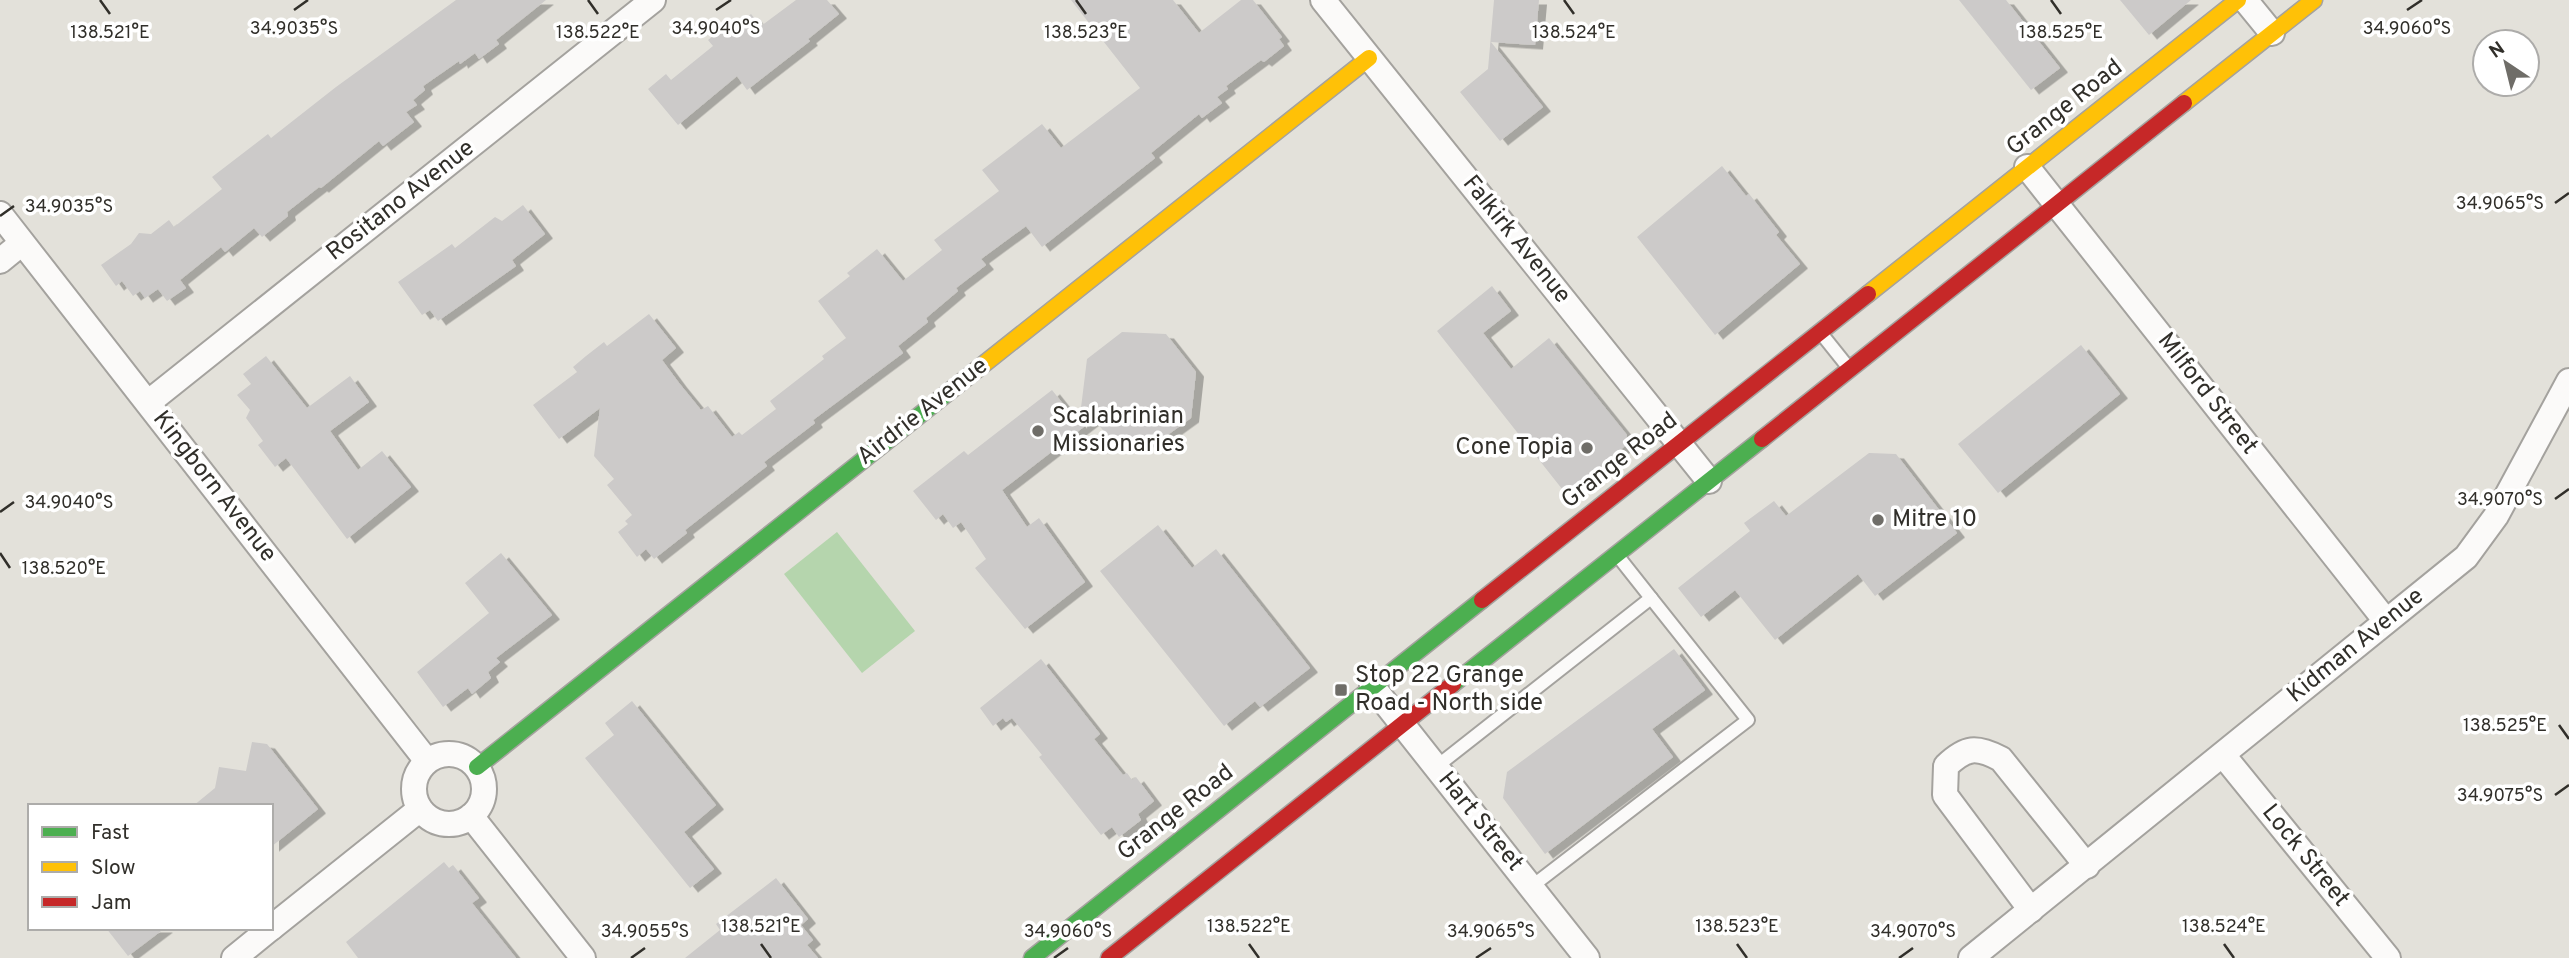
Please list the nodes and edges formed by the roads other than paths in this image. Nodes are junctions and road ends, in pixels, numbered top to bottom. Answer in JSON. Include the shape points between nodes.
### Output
{"nodes":[{"id":1,"x":653,"y":0,"type":"edge"},
{"id":2,"x":1323,"y":0,"type":"edge"},
{"id":3,"x":2238,"y":0,"type":"edge"},
{"id":4,"x":2245,"y":0,"type":"edge"},
{"id":5,"x":2314,"y":0,"type":"edge"},
{"id":6,"x":2272,"y":33,"type":"junction"},
{"id":7,"x":1369,"y":58,"type":"junction"},
{"id":8,"x":2027,"y":167,"type":"junction"},
{"id":9,"x":2057,"y":204,"type":"junction"},
{"id":10,"x":0,"y":214,"type":"edge"},
{"id":11,"x":22,"y":243,"type":"junction"},
{"id":12,"x":0,"y":261,"type":"edge"},
{"id":13,"x":1820,"y":332,"type":"junction"},
{"id":14,"x":1850,"y":369,"type":"junction"},
{"id":15,"x":2569,"y":381,"type":"edge"},
{"id":16,"x":149,"y":402,"type":"junction"},
{"id":17,"x":1679,"y":443,"type":"junction"},
{"id":18,"x":1709,"y":481,"type":"junction"},
{"id":19,"x":1617,"y":554,"type":"junction"},
{"id":20,"x":1651,"y":598,"type":"junction"},
{"id":21,"x":2386,"y":621,"type":"junction"},
{"id":22,"x":1372,"y":686,"type":"junction"},
{"id":23,"x":1402,"y":724,"type":"junction"},
{"id":24,"x":2223,"y":755,"type":"junction"},
{"id":25,"x":427,"y":761,"type":"junction"},
{"id":26,"x":477,"y":767,"type":"junction"},
{"id":27,"x":1436,"y":767,"type":"junction"},
{"id":28,"x":420,"y":809,"type":"junction"},
{"id":29,"x":471,"y":816,"type":"junction"},
{"id":30,"x":2087,"y":866,"type":"junction"},
{"id":31,"x":1531,"y":887,"type":"junction"},
{"id":32,"x":2031,"y":910,"type":"junction"},
{"id":33,"x":273,"y":926,"type":"edge"},
{"id":34,"x":269,"y":930,"type":"edge"},
{"id":35,"x":234,"y":958,"type":"edge"},
{"id":36,"x":583,"y":958,"type":"edge"},
{"id":37,"x":1032,"y":958,"type":"edge"},
{"id":38,"x":1109,"y":958,"type":"edge"},
{"id":39,"x":1587,"y":958,"type":"edge"},
{"id":40,"x":1971,"y":958,"type":"edge"},
{"id":41,"x":2388,"y":958,"type":"edge"}],
"edges":[{"from":1,"to":16,"type":"street","name":"Rositano Avenue"},
{"from":2,"to":7,"type":"street","name":"Falkirk Avenue"},
{"from":3,"to":8,"type":"main road","name":"Grange Road"},
{"from":4,"to":6,"type":"street"},
{"from":5,"to":6,"type":"main road"},
{"from":6,"to":9,"type":"main road"},
{"from":7,"to":17,"type":"street","name":"Falkirk Avenue"},
{"from":7,"to":26,"type":"main road","name":"Airdrie Avenue"},
{"from":8,"to":9,"type":"street","name":"Milford Street"},
{"from":8,"to":13,"type":"main road","name":"Grange Road"},
{"from":9,"to":14,"type":"main road"},
{"from":9,"to":21,"type":"street","name":"Milford Street"},
{"from":10,"to":11,"type":"street","name":"Kingborn Avenue"},
{"from":11,"to":12,"type":"street"},
{"from":11,"to":16,"type":"street","name":"Kingborn Avenue"},
{"from":13,"to":14,"type":"lane"},
{"from":13,"to":17,"type":"main road","name":"Grange Road"},
{"from":14,"to":18,"type":"main road"},
{"from":15,"to":21,"type":"street","name":"Kidman Avenue","via":[[2496,516],[2466,558]]},
{"from":16,"to":25,"type":"street","name":"Kingborn Avenue"},
{"from":17,"to":18,"type":"street","name":"Falkirk Avenue"},
{"from":17,"to":22,"type":"main road","name":"Grange Road"},
{"from":18,"to":19,"type":"main road"},
{"from":19,"to":20,"type":"lane"},
{"from":19,"to":23,"type":"main road"},
{"from":20,"to":27,"type":"lane"},
{"from":20,"to":31,"type":"lane","via":[[1748,720]]},
{"from":21,"to":24,"type":"street","name":"Kidman Avenue"},
{"from":22,"to":23,"type":"street","name":"Hart Street"},
{"from":22,"to":37,"type":"main road","name":"Grange Road"},
{"from":23,"to":27,"type":"street","name":"Hart Street"},
{"from":23,"to":38,"type":"main road"},
{"from":24,"to":30,"type":"street","name":"Kidman Avenue"},
{"from":24,"to":41,"type":"street","name":"Lock Street"},
{"from":25,"to":26,"type":"street","via":[[455,754]]},
{"from":25,"to":28,"type":"street","via":[[415,782]]},
{"from":26,"to":29,"type":"street","via":[[484,796]]},
{"from":27,"to":31,"type":"street","name":"Hart Street"},
{"from":28,"to":29,"type":"street","via":[[443,823]]},
{"from":28,"to":33,"type":"street"},
{"from":29,"to":36,"type":"street"},
{"from":30,"to":32,"type":"street","name":"Kidman Avenue"},
{"from":30,"to":32,"type":"street","via":[[2001,759],[1982,749],[1961,752],[1946,766],[1945,795]]},
{"from":31,"to":39,"type":"street","name":"Hart Street"},
{"from":32,"to":40,"type":"street","name":"Kidman Avenue"},
{"from":34,"to":35,"type":"street"}]}
